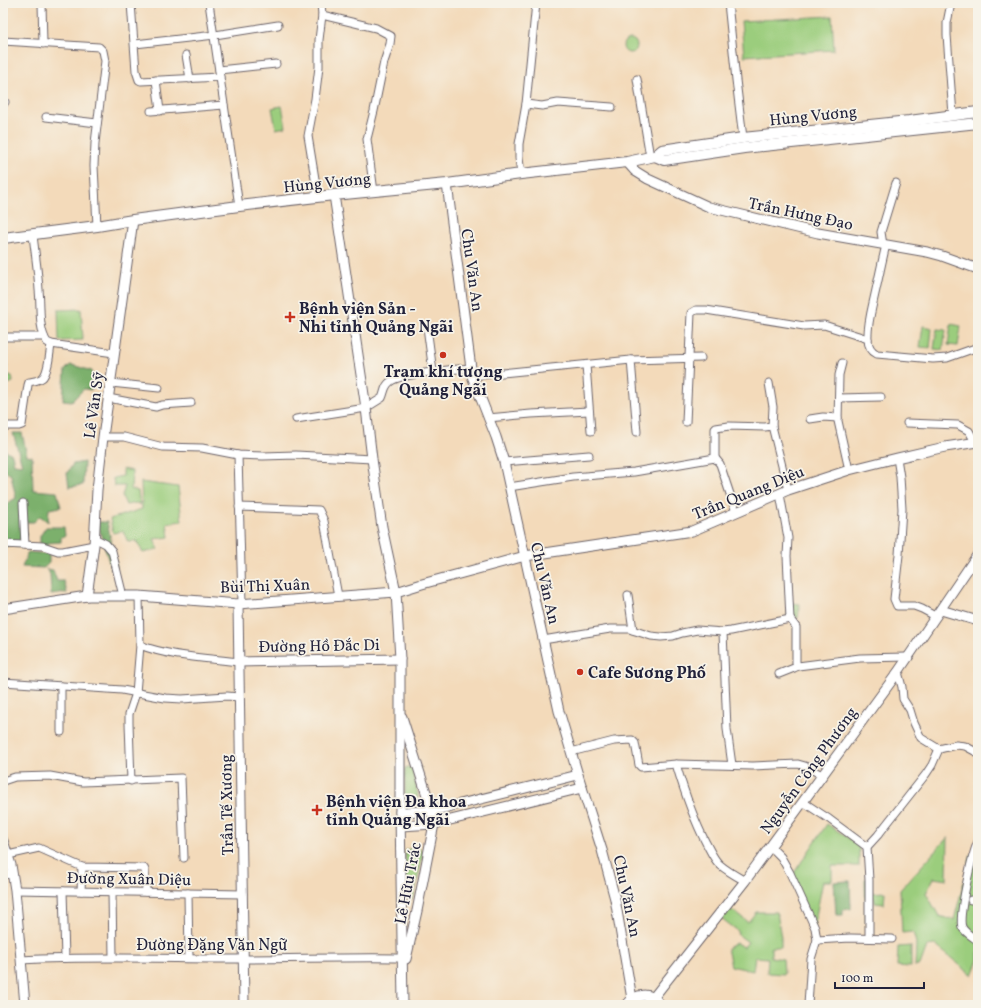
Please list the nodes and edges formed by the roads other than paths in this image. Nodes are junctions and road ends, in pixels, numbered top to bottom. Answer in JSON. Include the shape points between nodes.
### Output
{"nodes":[{"id":1,"x":42,"y":3,"type":"edge"},
{"id":2,"x":131,"y":3,"type":"edge"},
{"id":3,"x":209,"y":3,"type":"edge"},
{"id":4,"x":321,"y":3,"type":"edge"},
{"id":5,"x":536,"y":3,"type":"edge"},
{"id":6,"x":728,"y":3,"type":"edge"},
{"id":7,"x":951,"y":3,"type":"edge"},
{"id":8,"x":322,"y":15,"type":"junction"},
{"id":9,"x":278,"y":25,"type":"dead end"},
{"id":10,"x":215,"y":35,"type":"junction"},
{"id":11,"x":3,"y":41,"type":"edge"},
{"id":12,"x":43,"y":44,"type":"junction"},
{"id":13,"x":135,"y":44,"type":"junction"},
{"id":14,"x":186,"y":55,"type":"dead end"},
{"id":15,"x":276,"y":64,"type":"dead end"},
{"id":16,"x":220,"y":74,"type":"junction"},
{"id":17,"x":190,"y":79,"type":"junction"},
{"id":18,"x":637,"y":79,"type":"dead end"},
{"id":19,"x":156,"y":80,"type":"junction"},
{"id":20,"x":526,"y":104,"type":"junction"},
{"id":21,"x":224,"y":105,"type":"junction"},
{"id":22,"x":612,"y":107,"type":"dead end"},
{"id":23,"x":160,"y":111,"type":"junction"},
{"id":24,"x":151,"y":112,"type":"dead end"},
{"id":25,"x":978,"y":112,"type":"edge"},
{"id":26,"x":46,"y":117,"type":"dead end"},
{"id":27,"x":947,"y":119,"type":"junction"},
{"id":28,"x":97,"y":123,"type":"junction"},
{"id":29,"x":978,"y":123,"type":"edge"},
{"id":30,"x":743,"y":138,"type":"junction"},
{"id":31,"x":711,"y":148,"type":"junction"},
{"id":32,"x":652,"y":157,"type":"junction"},
{"id":33,"x":627,"y":162,"type":"junction"},
{"id":34,"x":522,"y":174,"type":"junction"},
{"id":35,"x":896,"y":183,"type":"dead end"},
{"id":36,"x":446,"y":184,"type":"junction"},
{"id":37,"x":374,"y":192,"type":"junction"},
{"id":38,"x":334,"y":195,"type":"junction"},
{"id":39,"x":318,"y":197,"type":"junction"},
{"id":40,"x":239,"y":206,"type":"junction"},
{"id":41,"x":133,"y":220,"type":"junction"},
{"id":42,"x":97,"y":226,"type":"junction"},
{"id":43,"x":33,"y":235,"type":"junction"},
{"id":44,"x":3,"y":238,"type":"edge"},
{"id":45,"x":884,"y":245,"type":"junction"},
{"id":46,"x":978,"y":269,"type":"edge"},
{"id":47,"x":427,"y":327,"type":"dead end"},
{"id":48,"x":3,"y":337,"type":"edge"},
{"id":49,"x":44,"y":337,"type":"junction"},
{"id":50,"x":868,"y":339,"type":"junction"},
{"id":51,"x":51,"y":344,"type":"junction"},
{"id":52,"x":978,"y":347,"type":"edge"},
{"id":53,"x":114,"y":353,"type":"junction"},
{"id":54,"x":689,"y":358,"type":"junction"},
{"id":55,"x":701,"y":358,"type":"dead end"},
{"id":56,"x":631,"y":360,"type":"junction"},
{"id":57,"x":842,"y":363,"type":"dead end"},
{"id":58,"x":586,"y":364,"type":"junction"},
{"id":59,"x":432,"y":372,"type":"junction"},
{"id":60,"x":472,"y":372,"type":"junction"},
{"id":61,"x":111,"y":383,"type":"junction"},
{"id":62,"x":769,"y":384,"type":"dead end"},
{"id":63,"x":159,"y":388,"type":"dead end"},
{"id":64,"x":881,"y":397,"type":"dead end"},
{"id":65,"x":108,"y":398,"type":"junction"},
{"id":66,"x":839,"y":398,"type":"junction"},
{"id":67,"x":191,"y":403,"type":"dead end"},
{"id":68,"x":366,"y":408,"type":"junction"},
{"id":69,"x":589,"y":411,"type":"junction"},
{"id":70,"x":488,"y":418,"type":"junction"},
{"id":71,"x":838,"y":418,"type":"junction"},
{"id":72,"x":810,"y":419,"type":"dead end"},
{"id":73,"x":296,"y":420,"type":"dead end"},
{"id":74,"x":686,"y":422,"type":"dead end"},
{"id":75,"x":907,"y":424,"type":"dead end"},
{"id":76,"x":3,"y":426,"type":"edge"},
{"id":77,"x":772,"y":426,"type":"junction"},
{"id":78,"x":591,"y":431,"type":"dead end"},
{"id":79,"x":637,"y":432,"type":"dead end"},
{"id":80,"x":103,"y":437,"type":"junction"},
{"id":81,"x":976,"y":442,"type":"edge"},
{"id":82,"x":238,"y":455,"type":"junction"},
{"id":83,"x":589,"y":455,"type":"dead end"},
{"id":84,"x":715,"y":458,"type":"junction"},
{"id":85,"x":897,"y":458,"type":"junction"},
{"id":86,"x":372,"y":459,"type":"junction"},
{"id":87,"x":504,"y":462,"type":"junction"},
{"id":88,"x":849,"y":470,"type":"junction"},
{"id":89,"x":509,"y":487,"type":"junction"},
{"id":90,"x":784,"y":492,"type":"junction"},
{"id":91,"x":23,"y":503,"type":"dead end"},
{"id":92,"x":239,"y":507,"type":"junction"},
{"id":93,"x":736,"y":512,"type":"junction"},
{"id":94,"x":94,"y":542,"type":"junction"},
{"id":95,"x":3,"y":544,"type":"edge"},
{"id":96,"x":25,"y":545,"type":"junction"},
{"id":97,"x":978,"y":554,"type":"edge"},
{"id":98,"x":525,"y":556,"type":"junction"},
{"id":99,"x":396,"y":592,"type":"junction"},
{"id":100,"x":628,"y":595,"type":"dead end"},
{"id":101,"x":86,"y":596,"type":"junction"},
{"id":102,"x":123,"y":596,"type":"junction"},
{"id":103,"x":139,"y":596,"type":"junction"},
{"id":104,"x":338,"y":596,"type":"junction"},
{"id":105,"x":240,"y":604,"type":"junction"},
{"id":106,"x":3,"y":609,"type":"edge"},
{"id":107,"x":938,"y":613,"type":"junction"},
{"id":108,"x":790,"y":619,"type":"junction"},
{"id":109,"x":978,"y":621,"type":"edge"},
{"id":110,"x":633,"y":630,"type":"junction"},
{"id":111,"x":723,"y":632,"type":"junction"},
{"id":112,"x":544,"y":640,"type":"junction"},
{"id":113,"x":140,"y":645,"type":"junction"},
{"id":114,"x":907,"y":657,"type":"junction"},
{"id":115,"x":400,"y":659,"type":"junction"},
{"id":116,"x":239,"y":662,"type":"junction"},
{"id":117,"x":798,"y":666,"type":"junction"},
{"id":118,"x":898,"y":672,"type":"junction"},
{"id":119,"x":779,"y":674,"type":"dead end"},
{"id":120,"x":3,"y":682,"type":"edge"},
{"id":121,"x":61,"y":686,"type":"junction"},
{"id":122,"x":136,"y":693,"type":"junction"},
{"id":123,"x":239,"y":697,"type":"junction"},
{"id":124,"x":400,"y":708,"type":"junction"},
{"id":125,"x":61,"y":732,"type":"dead end"},
{"id":126,"x":939,"y":749,"type":"junction"},
{"id":127,"x":571,"y":752,"type":"junction"},
{"id":128,"x":978,"y":753,"type":"edge"},
{"id":129,"x":676,"y":764,"type":"junction"},
{"id":130,"x":732,"y":765,"type":"junction"},
{"id":131,"x":578,"y":775,"type":"junction"},
{"id":132,"x":822,"y":775,"type":"junction"},
{"id":133,"x":3,"y":781,"type":"edge"},
{"id":134,"x":131,"y":781,"type":"junction"},
{"id":135,"x":582,"y":788,"type":"junction"},
{"id":136,"x":803,"y":802,"type":"junction"},
{"id":137,"x":432,"y":811,"type":"junction"},
{"id":138,"x":400,"y":812,"type":"junction"},
{"id":139,"x":434,"y":824,"type":"junction"},
{"id":140,"x":401,"y":826,"type":"junction"},
{"id":141,"x":3,"y":841,"type":"edge"},
{"id":142,"x":978,"y":842,"type":"edge"},
{"id":143,"x":770,"y":846,"type":"junction"},
{"id":144,"x":867,"y":847,"type":"junction"},
{"id":145,"x":8,"y":855,"type":"junction"},
{"id":146,"x":184,"y":858,"type":"dead end"},
{"id":147,"x":82,"y":866,"type":"junction"},
{"id":148,"x":3,"y":874,"type":"edge"},
{"id":149,"x":13,"y":875,"type":"junction"},
{"id":150,"x":745,"y":881,"type":"junction"},
{"id":151,"x":15,"y":890,"type":"junction"},
{"id":152,"x":63,"y":891,"type":"junction"},
{"id":153,"x":81,"y":891,"type":"junction"},
{"id":154,"x":112,"y":892,"type":"junction"},
{"id":155,"x":146,"y":892,"type":"junction"},
{"id":156,"x":188,"y":893,"type":"junction"},
{"id":157,"x":243,"y":894,"type":"junction"},
{"id":158,"x":403,"y":911,"type":"junction"},
{"id":159,"x":417,"y":911,"type":"junction"},
{"id":160,"x":869,"y":938,"type":"junction"},
{"id":161,"x":892,"y":939,"type":"dead end"},
{"id":162,"x":817,"y":940,"type":"junction"},
{"id":163,"x":978,"y":941,"type":"edge"},
{"id":164,"x":65,"y":958,"type":"junction"},
{"id":165,"x":114,"y":958,"type":"junction"},
{"id":166,"x":189,"y":958,"type":"junction"},
{"id":167,"x":402,"y":958,"type":"junction"},
{"id":168,"x":243,"y":959,"type":"junction"},
{"id":169,"x":21,"y":960,"type":"junction"},
{"id":170,"x":403,"y":972,"type":"junction"},
{"id":171,"x":629,"y":1002,"type":"edge"},
{"id":172,"x":657,"y":1002,"type":"edge"},
{"id":173,"x":25,"y":1005,"type":"edge"},
{"id":174,"x":244,"y":1005,"type":"edge"},
{"id":175,"x":403,"y":1005,"type":"edge"},
{"id":176,"x":808,"y":1005,"type":"edge"}],
"edges":[{"from":1,"to":12,"type":"street"},
{"from":2,"to":13,"type":"street"},
{"from":3,"to":10,"type":"street"},
{"from":4,"to":8,"type":"street"},
{"from":5,"to":20,"type":"street"},
{"from":6,"to":30,"type":"street"},
{"from":7,"to":27,"type":"street","via":[[947,23]]},
{"from":8,"to":37,"type":"street","via":[[376,28],[391,36],[366,139]]},
{"from":8,"to":39,"type":"street","via":[[318,74],[308,136]]},
{"from":9,"to":10,"type":"street"},
{"from":10,"to":13,"type":"street"},
{"from":10,"to":16,"type":"street"},
{"from":11,"to":12,"type":"street"},
{"from":12,"to":28,"type":"street","via":[[98,48],[103,51],[105,61]]},
{"from":13,"to":19,"type":"street","via":[[138,79]]},
{"from":14,"to":17,"type":"street"},
{"from":15,"to":16,"type":"street"},
{"from":16,"to":17,"type":"street"},
{"from":16,"to":21,"type":"street"},
{"from":17,"to":19,"type":"street"},
{"from":18,"to":32,"type":"street"},
{"from":19,"to":23,"type":"street"},
{"from":20,"to":22,"type":"street","via":[[542,106],[558,103]]},
{"from":20,"to":34,"type":"street","via":[[519,144]]},
{"from":21,"to":23,"type":"street"},
{"from":21,"to":40,"type":"street"},
{"from":23,"to":24,"type":"street"},
{"from":25,"to":27,"type":"main road","name":"Hùng Vương"},
{"from":26,"to":28,"type":"street"},
{"from":27,"to":29,"type":"main road","name":"Hùng Vương"},
{"from":27,"to":30,"type":"main road","name":"Hùng Vương"},
{"from":27,"to":31,"type":"main road","name":"Hùng Vương"},
{"from":28,"to":42,"type":"street","via":[[94,166]]},
{"from":30,"to":31,"type":"main road","name":"Hùng Vương"},
{"from":31,"to":32,"type":"main road","name":"Hùng Vương","via":[[662,150]]},
{"from":32,"to":33,"type":"main road","name":"Hùng Vương"},
{"from":33,"to":34,"type":"main road","name":"Hùng Vương"},
{"from":33,"to":45,"type":"street","name":"Trần Hưng Đạo","via":[[648,179],[709,207],[818,233]]},
{"from":34,"to":36,"type":"main road","name":"Hùng Vương"},
{"from":35,"to":45,"type":"street","via":[[882,232]]},
{"from":36,"to":37,"type":"main road","name":"Hùng Vương"},
{"from":36,"to":60,"type":"street","name":"Chu Văn An"},
{"from":37,"to":38,"type":"main road","name":"Hùng Vương"},
{"from":38,"to":39,"type":"main road","name":"Hùng Vương"},
{"from":38,"to":68,"type":"street","name":"Lê Hữu Trác"},
{"from":39,"to":40,"type":"main road","name":"Hùng Vương"},
{"from":40,"to":41,"type":"main road","name":"Hùng Vương"},
{"from":41,"to":42,"type":"main road","name":"Hùng Vương"},
{"from":41,"to":53,"type":"street","name":"Lê Văn Sỹ"},
{"from":42,"to":43,"type":"main road","name":"Hùng Vương"},
{"from":43,"to":44,"type":"main road","name":"Hùng Vương"},
{"from":43,"to":49,"type":"street"},
{"from":45,"to":46,"type":"street","name":"Trần Hưng Đạo","via":[[927,252]]},
{"from":45,"to":50,"type":"street"},
{"from":47,"to":59,"type":"street"},
{"from":48,"to":49,"type":"street"},
{"from":49,"to":51,"type":"street"},
{"from":50,"to":52,"type":"street","via":[[870,347],[877,354],[933,360]]},
{"from":50,"to":54,"type":"street","via":[[824,325],[804,326],[696,310],[692,313]]},
{"from":51,"to":53,"type":"street"},
{"from":51,"to":76,"type":"street","via":[[44,376],[29,382],[22,425]]},
{"from":53,"to":61,"type":"street","name":"Lê Văn Sỹ"},
{"from":54,"to":55,"type":"street"},
{"from":54,"to":56,"type":"street"},
{"from":54,"to":74,"type":"street"},
{"from":56,"to":58,"type":"street"},
{"from":56,"to":79,"type":"street"},
{"from":57,"to":66,"type":"street"},
{"from":58,"to":60,"type":"street"},
{"from":58,"to":69,"type":"street"},
{"from":59,"to":60,"type":"street"},
{"from":59,"to":68,"type":"street","via":[[392,380],[386,386],[382,398]]},
{"from":60,"to":70,"type":"street","name":"Chu Văn An"},
{"from":61,"to":63,"type":"street"},
{"from":61,"to":65,"type":"street","name":"Lê Văn Sỹ"},
{"from":62,"to":77,"type":"street","via":[[773,407]]},
{"from":64,"to":66,"type":"street"},
{"from":65,"to":67,"type":"street","via":[[156,407]]},
{"from":65,"to":80,"type":"street","name":"Lê Văn Sỹ"},
{"from":66,"to":71,"type":"street"},
{"from":68,"to":73,"type":"street"},
{"from":68,"to":86,"type":"street","name":"Lê Hữu Trác"},
{"from":69,"to":70,"type":"street"},
{"from":69,"to":78,"type":"street"},
{"from":70,"to":87,"type":"street","name":"Chu Văn An"},
{"from":71,"to":72,"type":"street"},
{"from":71,"to":88,"type":"street"},
{"from":75,"to":81,"type":"street","via":[[958,424],[969,431]]},
{"from":77,"to":84,"type":"street","via":[[716,428]]},
{"from":77,"to":90,"type":"street"},
{"from":80,"to":82,"type":"street","via":[[124,438],[163,447],[202,448]]},
{"from":80,"to":94,"type":"street","name":"Lê Văn Sỹ"},
{"from":81,"to":85,"type":"street","name":"Trần Quang Diệu"},
{"from":82,"to":86,"type":"street"},
{"from":82,"to":92,"type":"street"},
{"from":83,"to":87,"type":"street"},
{"from":84,"to":89,"type":"street","via":[[639,471],[573,477]]},
{"from":84,"to":93,"type":"street","via":[[720,464]]},
{"from":85,"to":88,"type":"street","name":"Trần Quang Diệu"},
{"from":85,"to":107,"type":"street","via":[[902,509],[900,555],[894,599],[897,606],[914,606]]},
{"from":86,"to":99,"type":"street","name":"Lê Hữu Trác","via":[[382,526]]},
{"from":87,"to":89,"type":"street","name":"Chu Văn An"},
{"from":88,"to":90,"type":"street","name":"Trần Quang Diệu"},
{"from":89,"to":98,"type":"street","name":"Chu Văn An"},
{"from":90,"to":93,"type":"street","name":"Trần Quang Diệu"},
{"from":90,"to":108,"type":"street"},
{"from":91,"to":96,"type":"street"},
{"from":92,"to":104,"type":"street","via":[[319,510],[324,521]]},
{"from":92,"to":105,"type":"street"},
{"from":93,"to":98,"type":"street","name":"Trần Quang Diệu","via":[[692,531]]},
{"from":94,"to":96,"type":"street","via":[[58,551],[42,546]]},
{"from":94,"to":101,"type":"street","name":"Lê Văn Sỹ"},
{"from":94,"to":102,"type":"street","via":[[106,544],[112,551]]},
{"from":95,"to":96,"type":"street"},
{"from":97,"to":107,"type":"street","name":"Nguyễn Công Phương"},
{"from":98,"to":99,"type":"street","name":"Bùi Thị Xuân"},
{"from":98,"to":112,"type":"street","name":"Chu Văn An"},
{"from":99,"to":104,"type":"street","name":"Bùi Thị Xuân"},
{"from":99,"to":115,"type":"street","name":"Lê Hữu Trác"},
{"from":100,"to":110,"type":"street"},
{"from":101,"to":102,"type":"street","name":"Bùi Thị Xuân"},
{"from":101,"to":106,"type":"street","name":"Bùi Thị Xuân"},
{"from":102,"to":103,"type":"street","name":"Bùi Thị Xuân"},
{"from":103,"to":105,"type":"street","name":"Bùi Thị Xuân"},
{"from":103,"to":113,"type":"street"},
{"from":104,"to":105,"type":"street","name":"Bùi Thị Xuân"},
{"from":105,"to":116,"type":"street","name":"Trần Tế Xương"},
{"from":107,"to":109,"type":"street"},
{"from":107,"to":114,"type":"street","name":"Nguyễn Công Phương"},
{"from":108,"to":111,"type":"street"},
{"from":108,"to":117,"type":"street","via":[[796,627]]},
{"from":110,"to":111,"type":"street","via":[[661,637],[697,630]]},
{"from":110,"to":112,"type":"street","via":[[610,629]]},
{"from":111,"to":130,"type":"street","via":[[727,729]]},
{"from":112,"to":127,"type":"street","name":"Chu Văn An","via":[[559,711]]},
{"from":113,"to":116,"type":"street","via":[[152,650]]},
{"from":113,"to":122,"type":"street"},
{"from":114,"to":117,"type":"street","via":[[860,658]]},
{"from":114,"to":118,"type":"street","name":"Nguyễn Công Phương"},
{"from":115,"to":116,"type":"street","name":"Đường Hồ Đắc Di"},
{"from":115,"to":124,"type":"street","name":"Lê Hữu Trác"},
{"from":116,"to":123,"type":"street","name":"Trần Tế Xương"},
{"from":117,"to":119,"type":"street"},
{"from":118,"to":126,"type":"street","via":[[902,699],[910,710],[921,738]]},
{"from":118,"to":132,"type":"street","name":"Nguyễn Công Phương"},
{"from":120,"to":121,"type":"street"},
{"from":121,"to":122,"type":"street"},
{"from":121,"to":125,"type":"street"},
{"from":122,"to":123,"type":"street","via":[[182,699]]},
{"from":122,"to":134,"type":"street","via":[[129,714]]},
{"from":123,"to":157,"type":"street","name":"Trần Tế Xương"},
{"from":124,"to":137,"type":"street","name":"Lê Hữu Trác"},
{"from":124,"to":138,"type":"street","name":"Lê Hữu Trác"},
{"from":126,"to":128,"type":"street","via":[[956,745],[965,746]]},
{"from":126,"to":144,"type":"street","via":[[926,774]]},
{"from":127,"to":129,"type":"street","via":[[614,741],[632,740],[635,743],[639,765]]},
{"from":127,"to":131,"type":"street","name":"Chu Văn An"},
{"from":129,"to":130,"type":"street"},
{"from":129,"to":150,"type":"street","via":[[684,791],[713,856],[719,864]]},
{"from":130,"to":132,"type":"street","via":[[798,764]]},
{"from":131,"to":135,"type":"street","name":"Chu Văn An"},
{"from":131,"to":137,"type":"street"},
{"from":132,"to":136,"type":"street","name":"Nguyễn Công Phương"},
{"from":133,"to":134,"type":"street","via":[[15,777],[50,776],[83,782]]},
{"from":134,"to":146,"type":"street","via":[[181,778]]},
{"from":135,"to":139,"type":"street"},
{"from":135,"to":171,"type":"street","name":"Chu Văn An","via":[[615,899],[630,986]]},
{"from":136,"to":143,"type":"street","name":"Nguyễn Công Phương"},
{"from":136,"to":144,"type":"street"},
{"from":137,"to":138,"type":"street"},
{"from":137,"to":139,"type":"street","name":"Lê Hữu Trác"},
{"from":138,"to":140,"type":"street","name":"Lê Hữu Trác"},
{"from":139,"to":140,"type":"street"},
{"from":139,"to":159,"type":"street","name":"Lê Hữu Trác"},
{"from":140,"to":158,"type":"street","name":"Lê Hữu Trác"},
{"from":141,"to":145,"type":"street"},
{"from":142,"to":163,"type":"street","via":[[971,862],[961,922],[964,931]]},
{"from":143,"to":150,"type":"street","name":"Nguyễn Công Phương"},
{"from":143,"to":162,"type":"street","via":[[781,857],[790,873],[815,928]]},
{"from":144,"to":160,"type":"street"},
{"from":145,"to":147,"type":"street","via":[[39,848]]},
{"from":145,"to":149,"type":"street"},
{"from":147,"to":153,"type":"street"},
{"from":147,"to":155,"type":"street","via":[[144,868]]},
{"from":148,"to":149,"type":"street"},
{"from":149,"to":151,"type":"street"},
{"from":150,"to":172,"type":"street","name":"Nguyễn Công Phương"},
{"from":151,"to":152,"type":"street","name":"Đường Xuân Diệu"},
{"from":151,"to":169,"type":"street"},
{"from":152,"to":153,"type":"street","name":"Đường Xuân Diệu"},
{"from":152,"to":164,"type":"street"},
{"from":153,"to":154,"type":"street","name":"Đường Xuân Diệu"},
{"from":154,"to":155,"type":"street","name":"Đường Xuân Diệu"},
{"from":154,"to":165,"type":"street"},
{"from":155,"to":156,"type":"street","name":"Đường Xuân Diệu"},
{"from":156,"to":157,"type":"street","name":"Đường Xuân Diệu"},
{"from":156,"to":166,"type":"street"},
{"from":157,"to":168,"type":"street","name":"Trần Tế Xương"},
{"from":158,"to":159,"type":"street"},
{"from":158,"to":167,"type":"street","name":"Lê Hữu Trác"},
{"from":159,"to":170,"type":"street","name":"Lê Hữu Trác"},
{"from":160,"to":161,"type":"street"},
{"from":160,"to":162,"type":"street"},
{"from":162,"to":176,"type":"street","via":[[811,959]]},
{"from":164,"to":165,"type":"street","name":"Đường Đặng Văn Ngữ"},
{"from":164,"to":169,"type":"street","name":"Đường Đặng Văn Ngữ"},
{"from":165,"to":166,"type":"street","name":"Đường Đặng Văn Ngữ"},
{"from":166,"to":168,"type":"street","name":"Đường Đặng Văn Ngữ"},
{"from":167,"to":168,"type":"street","name":"Đường Đặng Văn Ngữ"},
{"from":167,"to":170,"type":"street","name":"Lê Hữu Trác"},
{"from":168,"to":174,"type":"street","name":"Trần Tế Xương"},
{"from":169,"to":173,"type":"street"},
{"from":170,"to":175,"type":"street","name":"Lê Hữu Trác"},
{"from":171,"to":172,"type":"main road","via":[[643,995]]}]}
